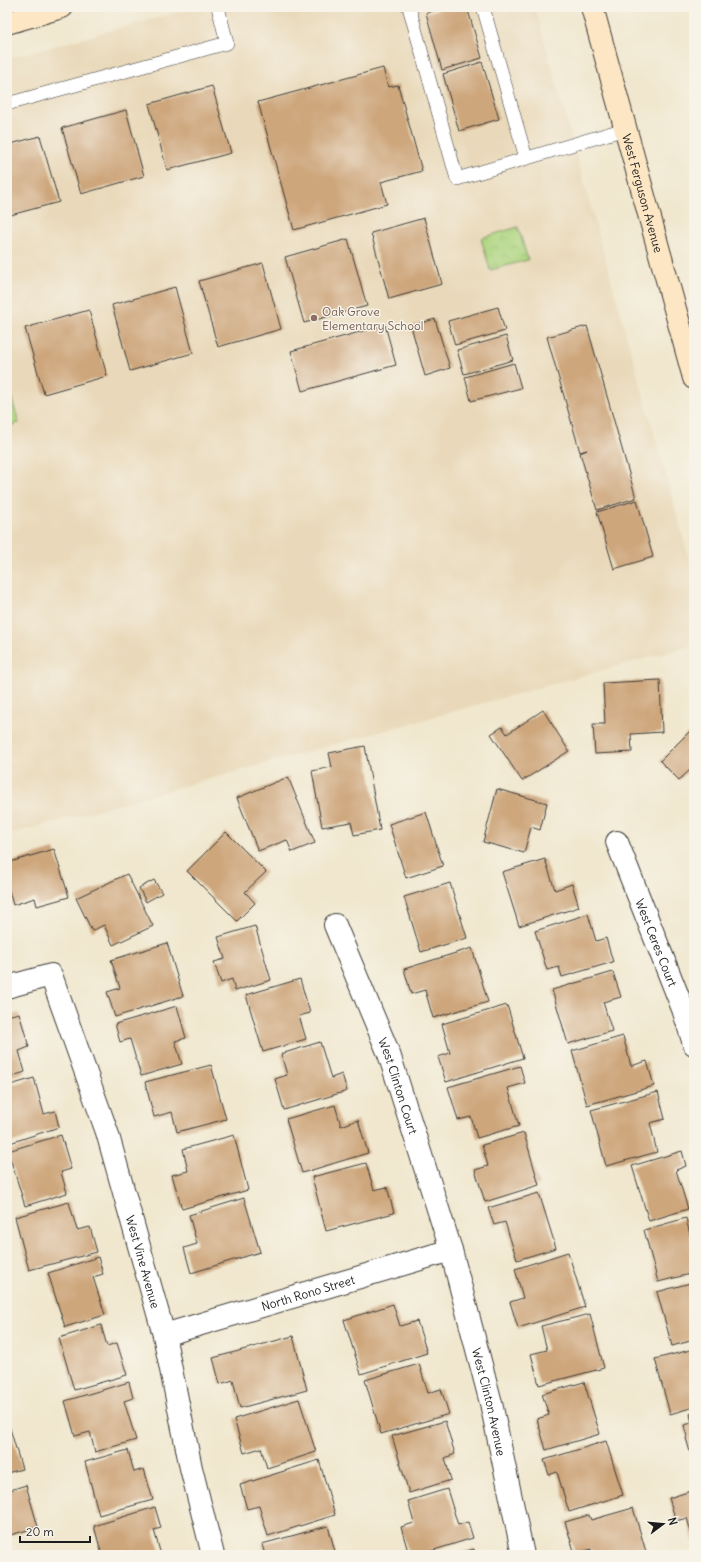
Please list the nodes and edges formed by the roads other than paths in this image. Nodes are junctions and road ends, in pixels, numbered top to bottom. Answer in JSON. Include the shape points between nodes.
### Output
{"nodes":[{"id":1,"x":62,"y":7,"type":"edge"},
{"id":2,"x":218,"y":7,"type":"edge"},
{"id":3,"x":409,"y":7,"type":"edge"},
{"id":4,"x":483,"y":7,"type":"edge"},
{"id":5,"x":592,"y":7,"type":"edge"},
{"id":6,"x":7,"y":23,"type":"edge"},
{"id":7,"x":7,"y":104,"type":"edge"},
{"id":8,"x":626,"y":129,"type":"junction"},
{"id":9,"x":526,"y":158,"type":"junction"},
{"id":10,"x":693,"y":371,"type":"edge"},
{"id":11,"x":616,"y":842,"type":"dead end"},
{"id":12,"x":335,"y":925,"type":"dead end"},
{"id":13,"x":7,"y":987,"type":"edge"},
{"id":14,"x":694,"y":1044,"type":"edge"},
{"id":15,"x":451,"y":1250,"type":"junction"},
{"id":16,"x":164,"y":1335,"type":"junction"},
{"id":17,"x":213,"y":1555,"type":"edge"},
{"id":18,"x":523,"y":1555,"type":"edge"}],
"edges":[{"from":1,"to":6,"type":"street"},
{"from":2,"to":7,"type":"lane","via":[[227,43]]},
{"from":3,"to":9,"type":"lane","via":[[457,179]]},
{"from":4,"to":9,"type":"lane"},
{"from":5,"to":8,"type":"street","name":"West Ferguson Avenue"},
{"from":8,"to":9,"type":"lane"},
{"from":8,"to":10,"type":"street","name":"West Ferguson Avenue"},
{"from":11,"to":14,"type":"street","name":"West Ceres Court","via":[[683,1009]]},
{"from":12,"to":15,"type":"street","name":"West Clinton Court","via":[[389,1054]]},
{"from":13,"to":16,"type":"street","name":"West Vine Avenue","via":[[51,975],[107,1132]]},
{"from":15,"to":16,"type":"street","name":"North Rono Street"},
{"from":15,"to":18,"type":"street","name":"West Clinton Avenue","via":[[491,1403]]},
{"from":16,"to":17,"type":"street","name":"West Vine Avenue"}]}
